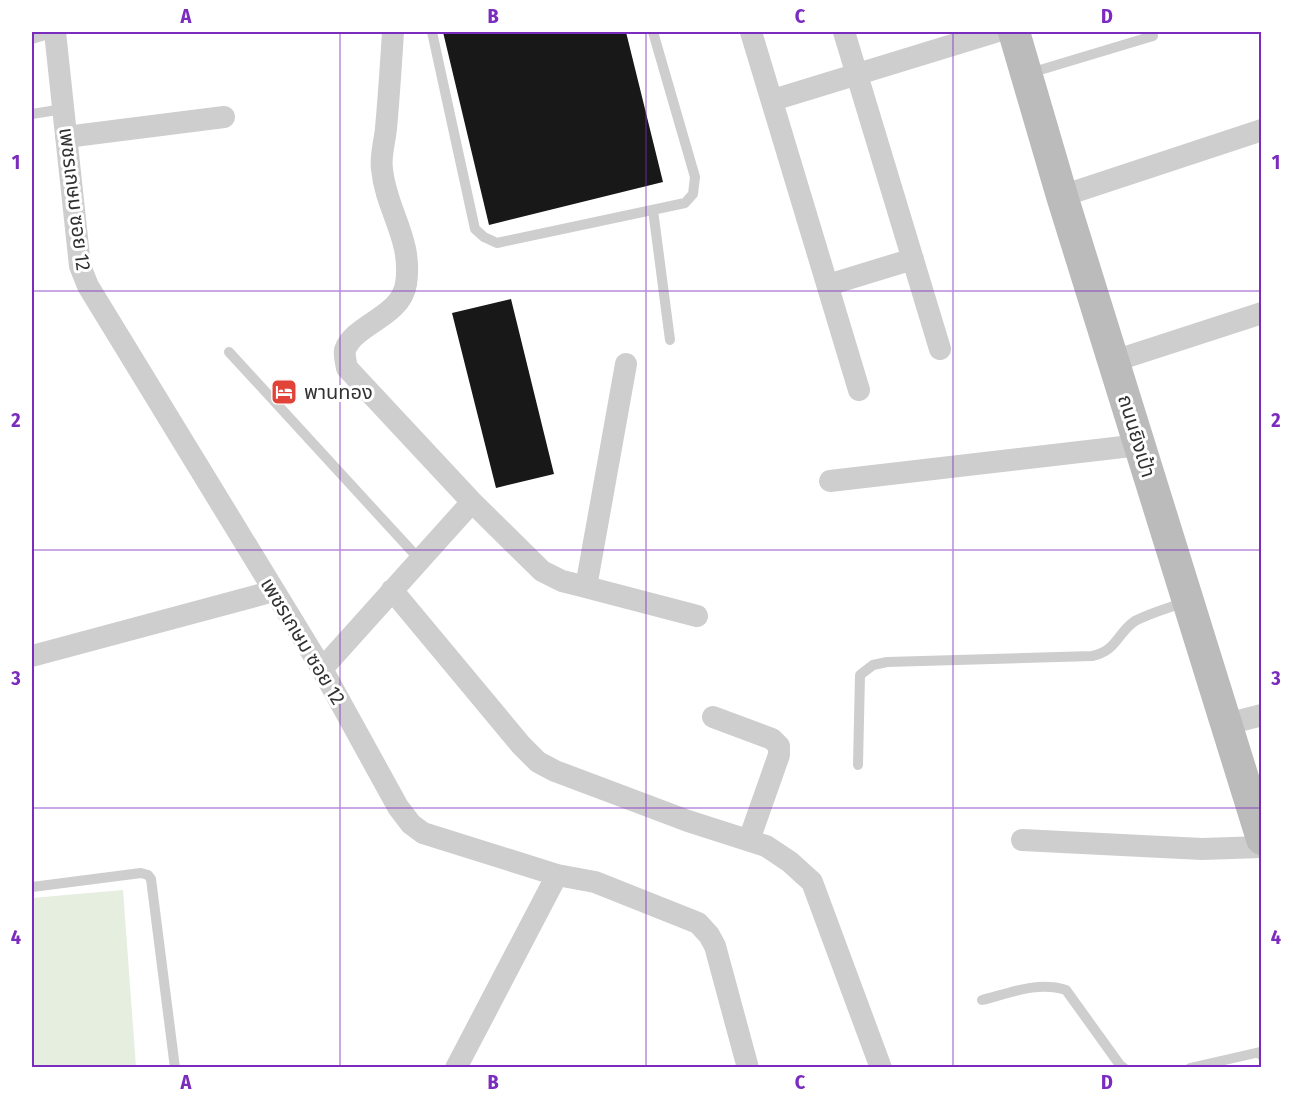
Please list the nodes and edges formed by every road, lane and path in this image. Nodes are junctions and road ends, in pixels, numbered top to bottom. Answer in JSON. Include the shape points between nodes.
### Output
{"nodes":[{"id":1,"x":55,"y":32,"type":"edge"},
{"id":2,"x":393,"y":32,"type":"edge"},
{"id":3,"x":432,"y":32,"type":"edge"},
{"id":4,"x":653,"y":32,"type":"edge"},
{"id":5,"x":751,"y":32,"type":"edge"},
{"id":6,"x":844,"y":32,"type":"edge"},
{"id":7,"x":995,"y":32,"type":"edge"},
{"id":8,"x":1014,"y":32,"type":"edge"},
{"id":9,"x":1154,"y":36,"type":"dead end"},
{"id":10,"x":32,"y":39,"type":"edge"},
{"id":11,"x":857,"y":73,"type":"junction"},
{"id":12,"x":1027,"y":74,"type":"junction"},
{"id":13,"x":773,"y":100,"type":"junction"},
{"id":14,"x":63,"y":109,"type":"junction"},
{"id":15,"x":32,"y":114,"type":"edge"},
{"id":16,"x":224,"y":117,"type":"dead end"},
{"id":17,"x":1262,"y":130,"type":"edge"},
{"id":18,"x":66,"y":137,"type":"junction"},
{"id":19,"x":1062,"y":196,"type":"junction"},
{"id":20,"x":653,"y":210,"type":"junction"},
{"id":21,"x":913,"y":259,"type":"junction"},
{"id":22,"x":828,"y":285,"type":"junction"},
{"id":23,"x":1262,"y":313,"type":"edge"},
{"id":24,"x":670,"y":340,"type":"dead end"},
{"id":25,"x":940,"y":350,"type":"dead end"},
{"id":26,"x":229,"y":352,"type":"dead end"},
{"id":27,"x":1114,"y":361,"type":"junction"},
{"id":28,"x":626,"y":364,"type":"dead end"},
{"id":29,"x":859,"y":390,"type":"dead end"},
{"id":30,"x":1140,"y":445,"type":"junction"},
{"id":31,"x":830,"y":482,"type":"dead end"},
{"id":32,"x":472,"y":502,"type":"junction"},
{"id":33,"x":420,"y":560,"type":"junction"},
{"id":34,"x":586,"y":586,"type":"junction"},
{"id":35,"x":392,"y":590,"type":"junction"},
{"id":36,"x":274,"y":591,"type":"junction"},
{"id":37,"x":1188,"y":601,"type":"junction"},
{"id":38,"x":697,"y":616,"type":"dead end"},
{"id":39,"x":32,"y":656,"type":"edge"},
{"id":40,"x":322,"y":669,"type":"junction"},
{"id":41,"x":1262,"y":715,"type":"edge"},
{"id":42,"x":713,"y":717,"type":"dead end"},
{"id":43,"x":1227,"y":724,"type":"junction"},
{"id":44,"x":858,"y":765,"type":"dead end"},
{"id":45,"x":1262,"y":839,"type":"edge"},
{"id":46,"x":748,"y":840,"type":"junction"},
{"id":47,"x":1022,"y":840,"type":"dead end"},
{"id":48,"x":1262,"y":847,"type":"edge"},
{"id":49,"x":557,"y":875,"type":"junction"},
{"id":50,"x":32,"y":887,"type":"edge"},
{"id":51,"x":982,"y":999,"type":"dead end"},
{"id":52,"x":1261,"y":1052,"type":"edge"},
{"id":53,"x":175,"y":1068,"type":"edge"},
{"id":54,"x":456,"y":1068,"type":"edge"},
{"id":55,"x":748,"y":1068,"type":"edge"},
{"id":56,"x":881,"y":1068,"type":"edge"},
{"id":57,"x":1124,"y":1068,"type":"edge"},
{"id":58,"x":1190,"y":1068,"type":"edge"}],
"edges":[{"from":1,"to":10,"type":"lane"},
{"from":1,"to":14,"type":"street","name":"เพชรเกษม ซอย 12"},
{"from":2,"to":32,"type":"street","via":[[381,166],[385,192],[406,249],[406,284],[402,297],[392,308],[350,341],[344,352],[347,368]]},
{"from":3,"to":20,"type":"lane","via":[[475,229],[484,237],[497,243]]},
{"from":4,"to":20,"type":"lane","via":[[695,177],[693,194],[685,203]]},
{"from":5,"to":13,"type":"street"},
{"from":6,"to":11,"type":"street"},
{"from":7,"to":11,"type":"street"},
{"from":8,"to":12,"type":"main road","name":"ถนนยิงเป้า"},
{"from":9,"to":12,"type":"lane"},
{"from":11,"to":13,"type":"street"},
{"from":11,"to":21,"type":"street"},
{"from":12,"to":19,"type":"main road","name":"ถนนยิงเป้า"},
{"from":13,"to":22,"type":"street"},
{"from":14,"to":15,"type":"lane"},
{"from":14,"to":18,"type":"street","name":"เพชรเกษม ซอย 12"},
{"from":16,"to":18,"type":"street"},
{"from":17,"to":19,"type":"street"},
{"from":18,"to":36,"type":"street","name":"เพชรเกษม ซอย 12","via":[[80,266],[88,286]]},
{"from":19,"to":27,"type":"main road","name":"ถนนยิงเป้า"},
{"from":20,"to":24,"type":"lane"},
{"from":21,"to":22,"type":"street"},
{"from":21,"to":25,"type":"street"},
{"from":22,"to":29,"type":"street"},
{"from":23,"to":27,"type":"street"},
{"from":26,"to":33,"type":"lane"},
{"from":27,"to":30,"type":"main road","name":"ถนนยิงเป้า"},
{"from":28,"to":34,"type":"street"},
{"from":30,"to":31,"type":"street"},
{"from":30,"to":37,"type":"main road","name":"ถนนยิงเป้า"},
{"from":32,"to":33,"type":"street"},
{"from":32,"to":34,"type":"street","via":[[542,571],[562,581]]},
{"from":33,"to":35,"type":"street"},
{"from":34,"to":38,"type":"street"},
{"from":35,"to":40,"type":"street"},
{"from":35,"to":46,"type":"street","via":[[538,762],[688,821]]},
{"from":36,"to":39,"type":"street"},
{"from":36,"to":40,"type":"street","name":"เพชรเกษม ซอย 12"},
{"from":37,"to":43,"type":"main road","name":"ถนนยิงเป้า"},
{"from":37,"to":44,"type":"lane","via":[[1137,620],[1110,650],[1092,657],[873,665],[860,675]]},
{"from":40,"to":49,"type":"street","name":"เพชรเกษม ซอย 12","via":[[411,824],[423,833]]},
{"from":41,"to":43,"type":"street"},
{"from":42,"to":46,"type":"street","via":[[772,739],[779,746]]},
{"from":43,"to":45,"type":"main road","name":"ถนนยิงเป้า"},
{"from":46,"to":56,"type":"street","via":[[766,846],[812,882]]},
{"from":47,"to":48,"type":"street","via":[[1202,849]]},
{"from":49,"to":54,"type":"street"},
{"from":49,"to":55,"type":"street","name":"เพชรเกษม ซอย 12","via":[[595,882],[698,923],[710,935]]},
{"from":50,"to":53,"type":"lane","via":[[148,875]]},
{"from":51,"to":57,"type":"lane","via":[[1039,985],[1066,990]]},
{"from":52,"to":58,"type":"lane"}]}
